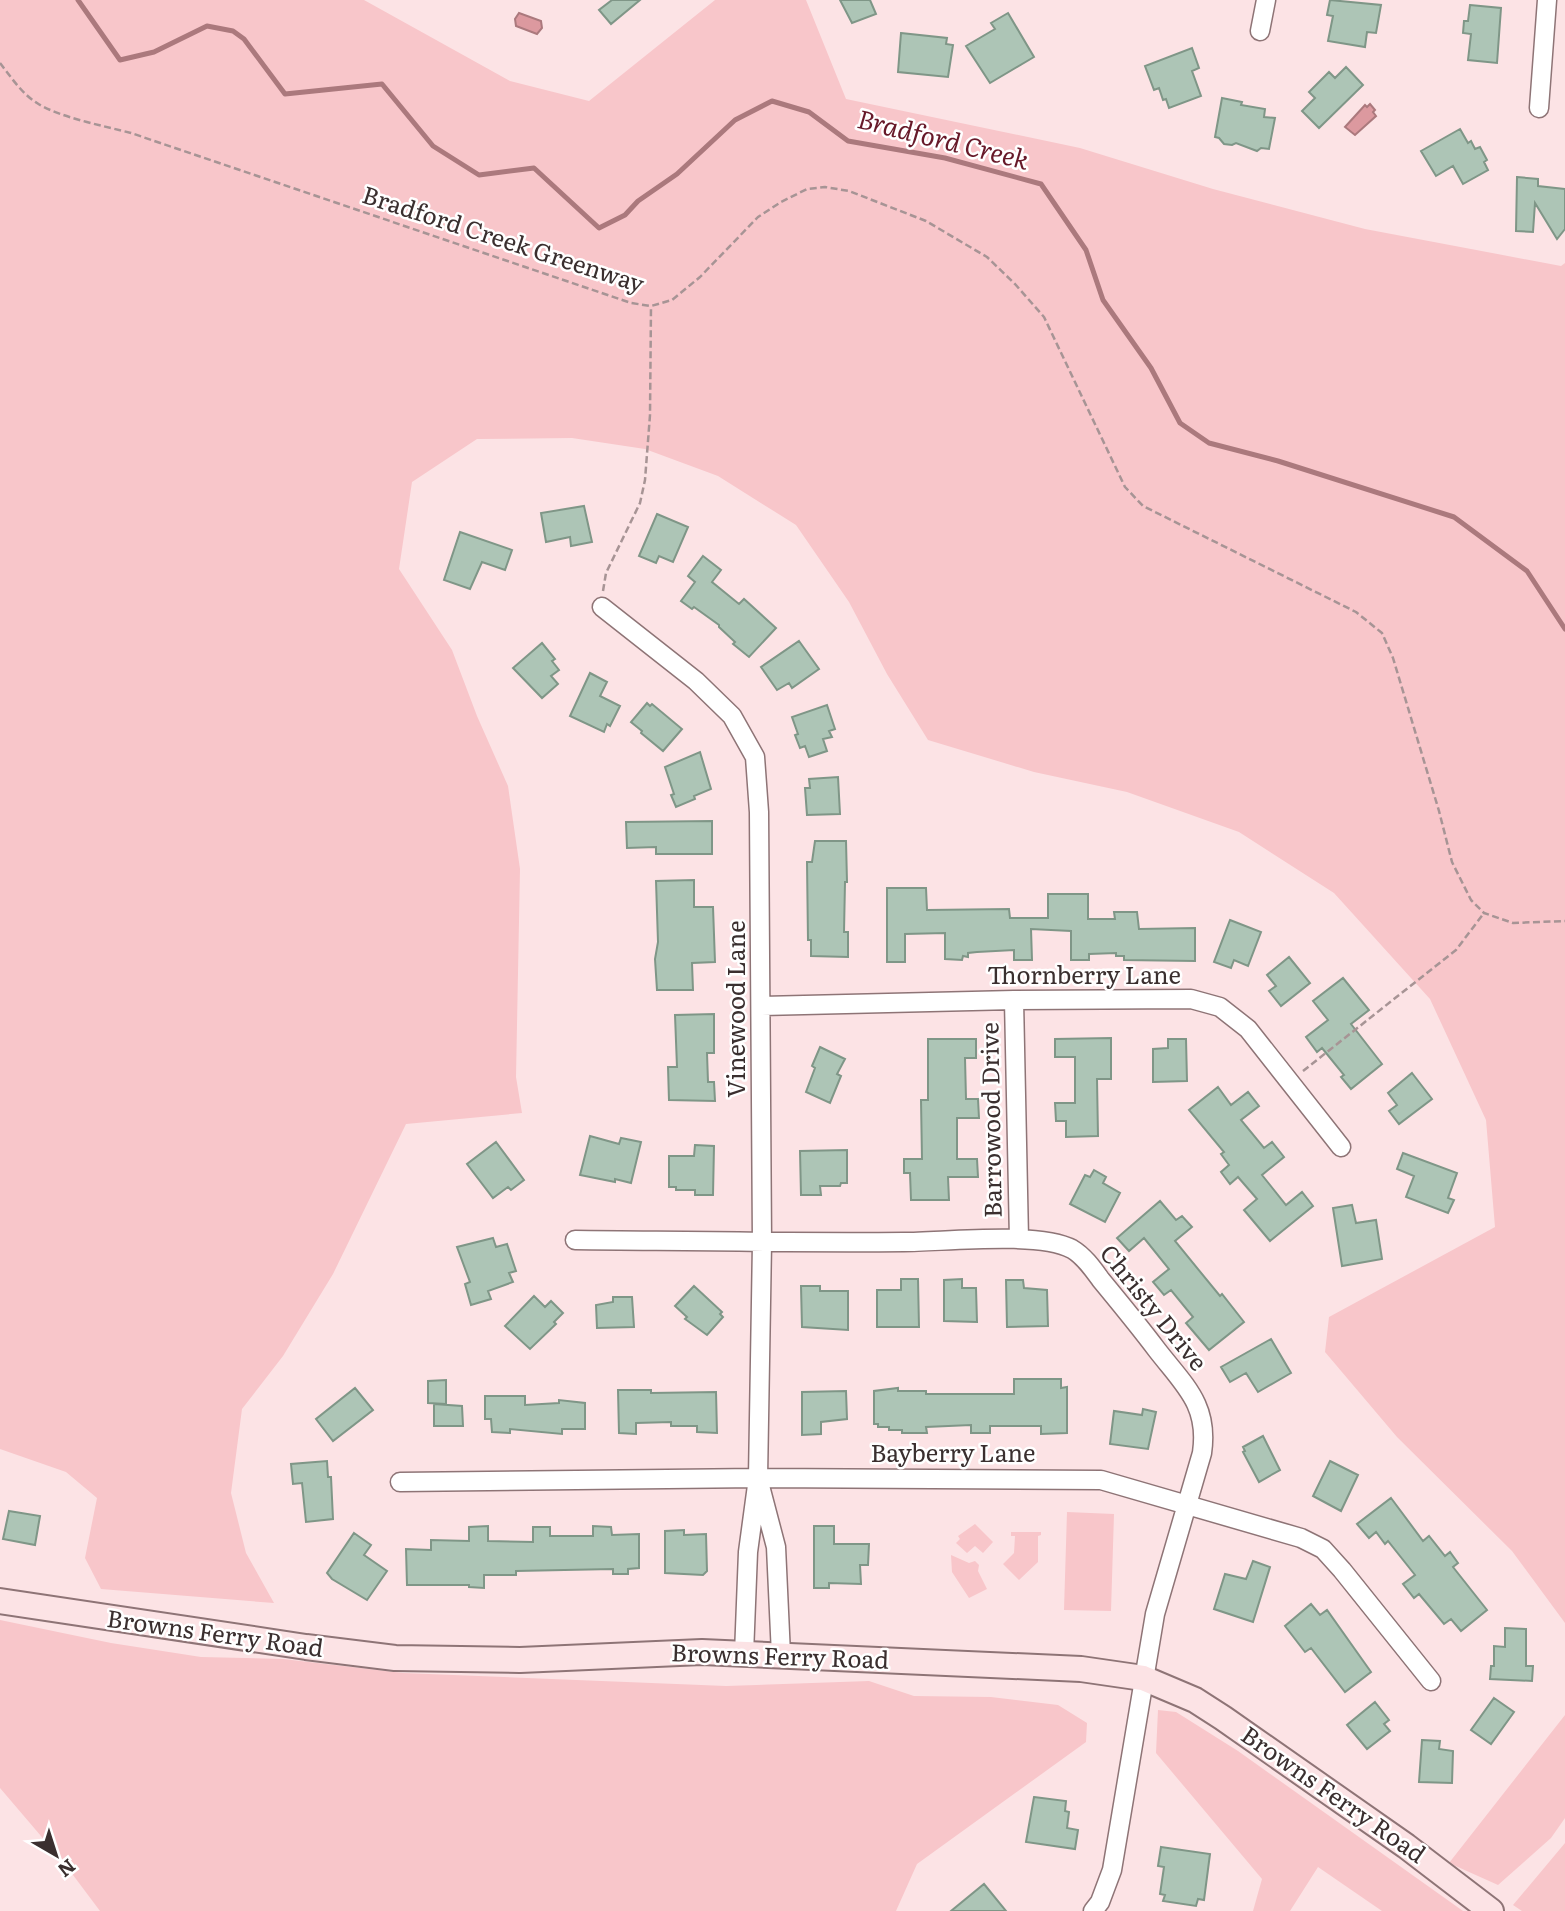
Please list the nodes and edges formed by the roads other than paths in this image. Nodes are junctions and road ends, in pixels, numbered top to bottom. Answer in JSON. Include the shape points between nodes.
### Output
{"nodes":[{"id":1,"x":1266,"y":0,"type":"edge"},
{"id":2,"x":1547,"y":0,"type":"edge"},
{"id":3,"x":1260,"y":31,"type":"dead end"},
{"id":4,"x":1539,"y":108,"type":"dead end"},
{"id":5,"x":602,"y":607,"type":"road end"},
{"id":6,"x":1014,"y":1000,"type":"junction"},
{"id":7,"x":761,"y":1006,"type":"junction"},
{"id":8,"x":1341,"y":1147,"type":"dead end"},
{"id":9,"x":1019,"y":1239,"type":"junction"},
{"id":10,"x":575,"y":1240,"type":"dead end"},
{"id":11,"x":762,"y":1242,"type":"junction"},
{"id":12,"x":758,"y":1478,"type":"junction"},
{"id":13,"x":400,"y":1482,"type":"dead end"},
{"id":14,"x":1185,"y":1506,"type":"junction"},
{"id":15,"x":0,"y":1601,"type":"edge"},
{"id":16,"x":744,"y":1654,"type":"junction"},
{"id":17,"x":781,"y":1655,"type":"junction"},
{"id":18,"x":1143,"y":1678,"type":"junction"},
{"id":19,"x":1431,"y":1681,"type":"dead end"},
{"id":20,"x":1093,"y":1911,"type":"edge"},
{"id":21,"x":1491,"y":1911,"type":"edge"}],
"edges":[{"from":1,"to":3,"type":"street"},
{"from":2,"to":4,"type":"street"},
{"from":5,"to":7,"type":"street","name":"Vinewood Lane","via":[[714,698],[732,716],[755,757]]},
{"from":6,"to":7,"type":"street","name":"Thornberry Lane"},
{"from":6,"to":8,"type":"street","name":"Thornberry Lane","via":[[1191,999],[1220,1007],[1248,1029]]},
{"from":6,"to":9,"type":"street","name":"Barrowood Drive"},
{"from":7,"to":11,"type":"street","name":"Vinewood Lane"},
{"from":9,"to":11,"type":"street","name":"Christy Drive"},
{"from":9,"to":14,"type":"street","name":"Christy Drive","via":[[1061,1244],[1085,1259],[1195,1399],[1204,1435]]},
{"from":10,"to":11,"type":"street","name":"Christy Drive"},
{"from":11,"to":12,"type":"street","name":"Vinewood Lane"},
{"from":12,"to":13,"type":"street","name":"Bayberry Lane"},
{"from":12,"to":14,"type":"street","name":"Bayberry Lane","via":[[1101,1480]]},
{"from":12,"to":16,"type":"street","name":"Vinewood Lane","via":[[748,1552]]},
{"from":12,"to":17,"type":"street","name":"Vinewood Lane","via":[[776,1547]]},
{"from":14,"to":18,"type":"street","name":"Christy Drive","via":[[1155,1614]]},
{"from":14,"to":19,"type":"street","name":"Bayberry Lane","via":[[1301,1538],[1323,1549]]},
{"from":15,"to":16,"type":"street","name":"Browns Ferry Road","via":[[395,1658]]},
{"from":16,"to":17,"type":"street","name":"Browns Ferry Road"},
{"from":17,"to":18,"type":"street","name":"Browns Ferry Road","via":[[1080,1669]]},
{"from":18,"to":20,"type":"street","name":"Christy Drive","via":[[1112,1870]]},
{"from":18,"to":21,"type":"street","name":"Browns Ferry Road","via":[[1195,1700],[1223,1718]]}]}
